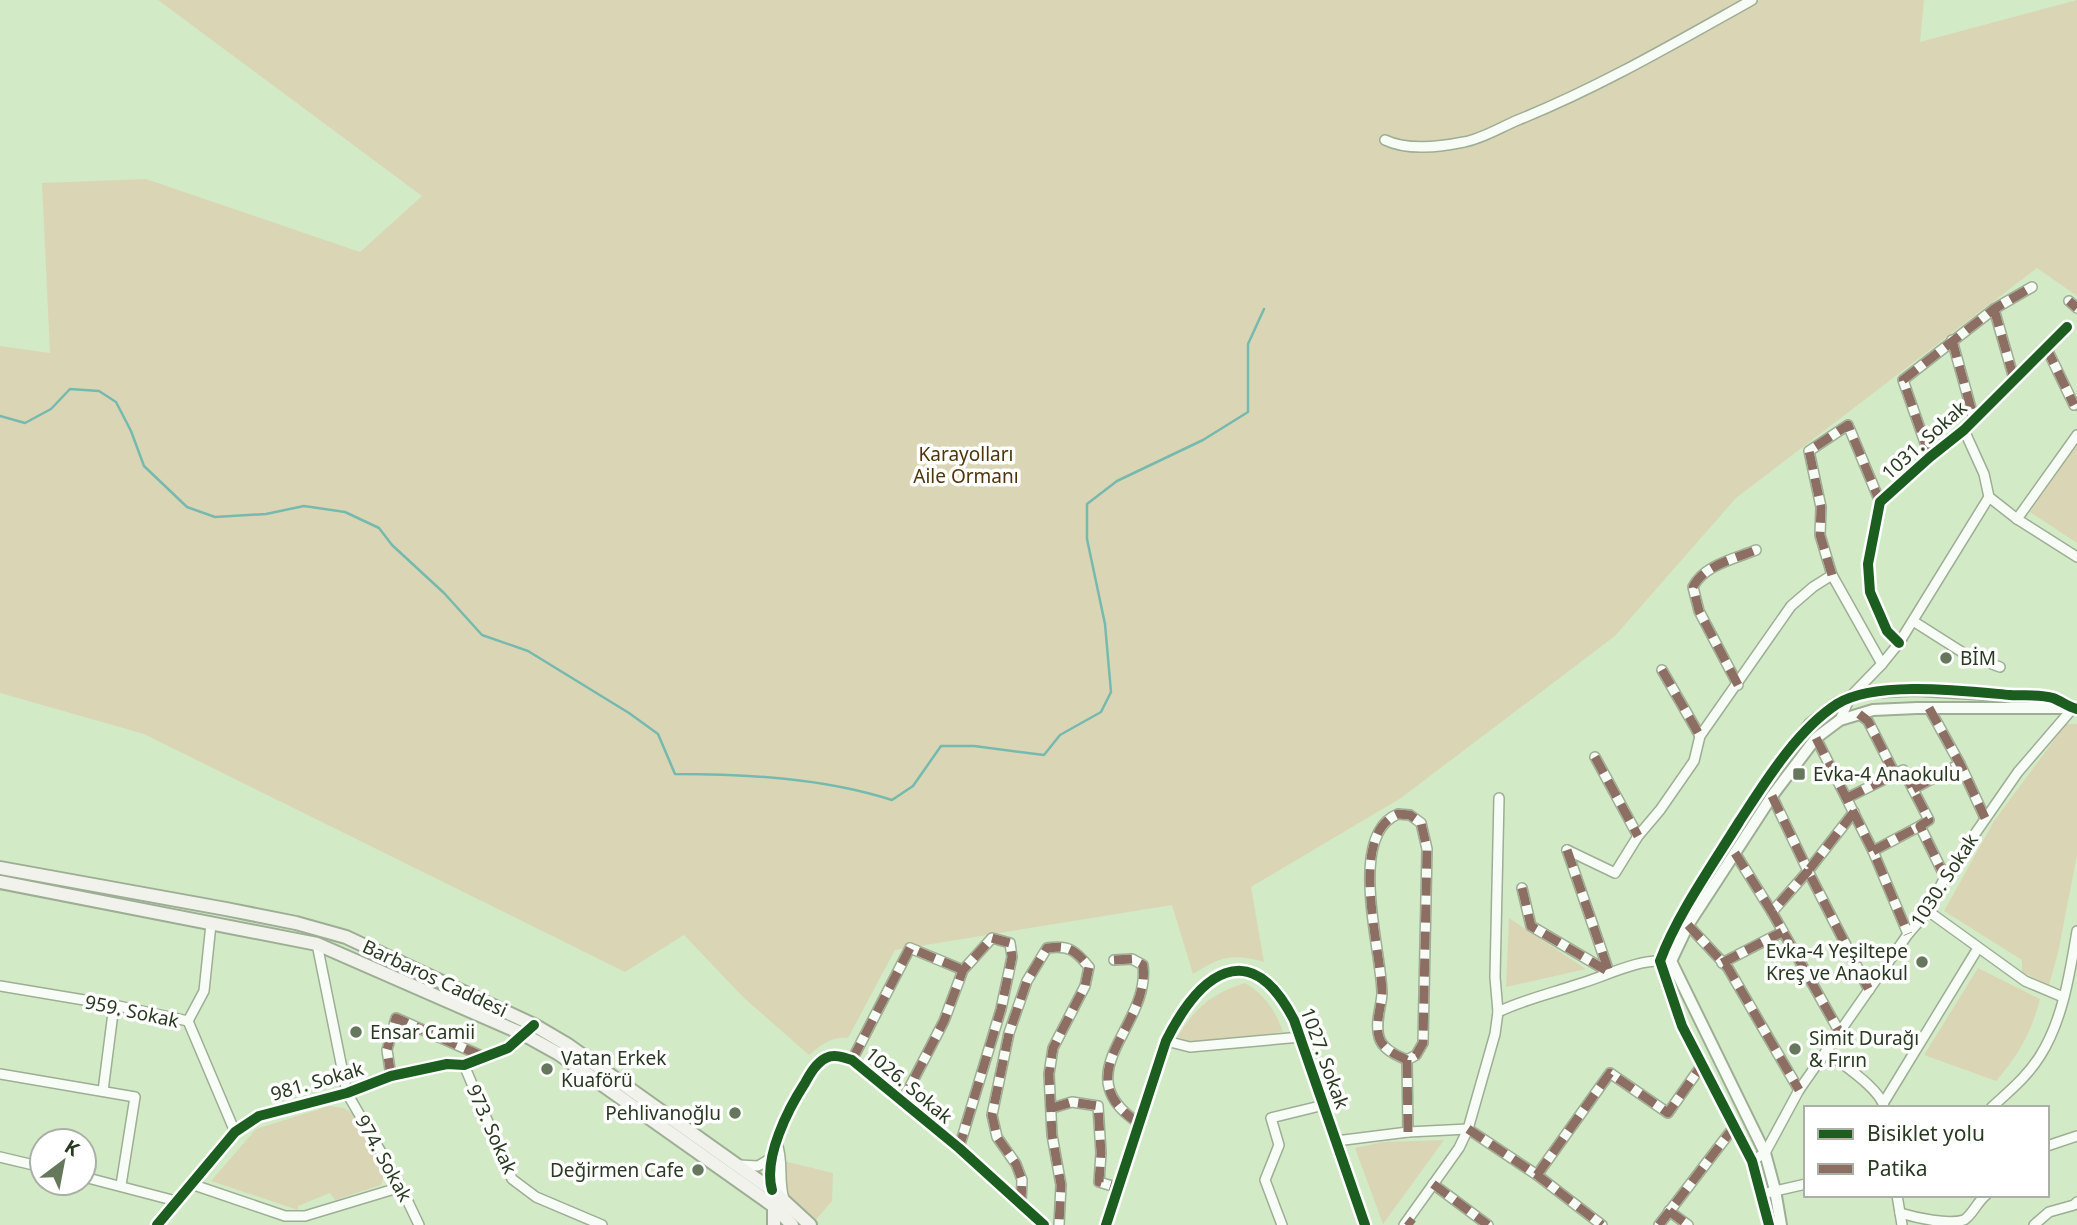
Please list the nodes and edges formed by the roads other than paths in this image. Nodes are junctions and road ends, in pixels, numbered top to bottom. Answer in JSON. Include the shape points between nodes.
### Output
{"nodes":[{"id":1,"x":1752,"y":0,"type":"edge"},
{"id":2,"x":1385,"y":140,"type":"dead end"},
{"id":3,"x":2032,"y":287,"type":"dead end"},
{"id":4,"x":1994,"y":309,"type":"junction"},
{"id":5,"x":2067,"y":327,"type":"dead end"},
{"id":6,"x":1952,"y":341,"type":"junction"},
{"id":7,"x":2046,"y":347,"type":"junction"},
{"id":8,"x":2014,"y":379,"type":"junction"},
{"id":9,"x":2074,"y":405,"type":"dead end"},
{"id":10,"x":1974,"y":419,"type":"junction"},
{"id":11,"x":1964,"y":430,"type":"junction"},
{"id":12,"x":2077,"y":435,"type":"edge"},
{"id":13,"x":1930,"y":457,"type":"junction"},
{"id":14,"x":1989,"y":497,"type":"junction"},
{"id":15,"x":1880,"y":502,"type":"junction"},
{"id":16,"x":2017,"y":519,"type":"junction"},
{"id":17,"x":1756,"y":550,"type":"dead end"},
{"id":18,"x":2077,"y":558,"type":"edge"},
{"id":19,"x":1832,"y":575,"type":"junction"},
{"id":20,"x":1913,"y":621,"type":"junction"},
{"id":21,"x":1899,"y":643,"type":"junction"},
{"id":22,"x":1882,"y":664,"type":"junction"},
{"id":23,"x":2000,"y":667,"type":"dead end"},
{"id":24,"x":1662,"y":670,"type":"dead end"},
{"id":25,"x":1738,"y":685,"type":"junction"},
{"id":26,"x":1850,"y":697,"type":"junction"},
{"id":27,"x":1929,"y":708,"type":"junction"},
{"id":28,"x":2075,"y":708,"type":"edge"},
{"id":29,"x":1859,"y":714,"type":"junction"},
{"id":30,"x":1840,"y":720,"type":"junction"},
{"id":31,"x":1700,"y":736,"type":"junction"},
{"id":32,"x":1816,"y":738,"type":"junction"},
{"id":33,"x":1595,"y":757,"type":"dead end"},
{"id":34,"x":1960,"y":764,"type":"junction"},
{"id":35,"x":1895,"y":774,"type":"junction"},
{"id":36,"x":1913,"y":789,"type":"junction"},
{"id":37,"x":1772,"y":796,"type":"junction"},
{"id":38,"x":1847,"y":797,"type":"junction"},
{"id":39,"x":1499,"y":798,"type":"dead end"},
{"id":40,"x":1854,"y":812,"type":"junction"},
{"id":41,"x":1985,"y":818,"type":"junction"},
{"id":42,"x":1920,"y":826,"type":"junction"},
{"id":43,"x":1638,"y":836,"type":"junction"},
{"id":44,"x":1873,"y":851,"type":"junction"},
{"id":45,"x":1735,"y":853,"type":"junction"},
{"id":46,"x":0,"y":868,"type":"edge"},
{"id":47,"x":1808,"y":871,"type":"junction"},
{"id":48,"x":1945,"y":877,"type":"junction"},
{"id":49,"x":0,"y":882,"type":"edge"},
{"id":50,"x":1522,"y":888,"type":"dead end"},
{"id":51,"x":1928,"y":911,"type":"junction"},
{"id":52,"x":1772,"y":912,"type":"junction"},
{"id":53,"x":211,"y":924,"type":"junction"},
{"id":54,"x":1688,"y":925,"type":"junction"},
{"id":55,"x":2077,"y":931,"type":"edge"},
{"id":56,"x":1782,"y":932,"type":"junction"},
{"id":57,"x":1908,"y":934,"type":"junction"},
{"id":58,"x":317,"y":944,"type":"junction"},
{"id":59,"x":1979,"y":948,"type":"junction"},
{"id":60,"x":1114,"y":961,"type":"dead end"},
{"id":61,"x":1665,"y":961,"type":"junction"},
{"id":62,"x":1722,"y":962,"type":"junction"},
{"id":63,"x":963,"y":970,"type":"junction"},
{"id":64,"x":1609,"y":972,"type":"junction"},
{"id":65,"x":0,"y":986,"type":"edge"},
{"id":66,"x":1869,"y":990,"type":"junction"},
{"id":67,"x":2063,"y":996,"type":"junction"},
{"id":68,"x":114,"y":1005,"type":"junction"},
{"id":69,"x":1498,"y":1012,"type":"junction"},
{"id":70,"x":188,"y":1021,"type":"junction"},
{"id":71,"x":534,"y":1025,"type":"junction"},
{"id":72,"x":1839,"y":1031,"type":"junction"},
{"id":73,"x":523,"y":1034,"type":"junction"},
{"id":74,"x":1301,"y":1037,"type":"junction"},
{"id":75,"x":1166,"y":1041,"type":"junction"},
{"id":76,"x":1826,"y":1051,"type":"junction"},
{"id":77,"x":484,"y":1057,"type":"junction"},
{"id":78,"x":852,"y":1060,"type":"junction"},
{"id":79,"x":1407,"y":1060,"type":"junction"},
{"id":80,"x":464,"y":1065,"type":"junction"},
{"id":81,"x":1702,"y":1065,"type":"junction"},
{"id":82,"x":0,"y":1074,"type":"edge"},
{"id":83,"x":391,"y":1076,"type":"junction"},
{"id":84,"x":1799,"y":1090,"type":"junction"},
{"id":85,"x":103,"y":1091,"type":"junction"},
{"id":86,"x":347,"y":1093,"type":"junction"},
{"id":87,"x":902,"y":1102,"type":"junction"},
{"id":88,"x":1324,"y":1105,"type":"junction"},
{"id":89,"x":1884,"y":1105,"type":"edge"},
{"id":90,"x":1993,"y":1106,"type":"edge"},
{"id":91,"x":1052,"y":1108,"type":"junction"},
{"id":92,"x":1140,"y":1124,"type":"junction"},
{"id":93,"x":1734,"y":1127,"type":"junction"},
{"id":94,"x":1468,"y":1129,"type":"junction"},
{"id":95,"x":235,"y":1132,"type":"junction"},
{"id":96,"x":1408,"y":1132,"type":"junction"},
{"id":97,"x":2077,"y":1136,"type":"edge"},
{"id":98,"x":1336,"y":1141,"type":"junction"},
{"id":99,"x":777,"y":1144,"type":"junction"},
{"id":100,"x":2049,"y":1145,"type":"edge"},
{"id":101,"x":959,"y":1149,"type":"junction"},
{"id":102,"x":1765,"y":1153,"type":"junction"},
{"id":103,"x":0,"y":1157,"type":"edge"},
{"id":104,"x":773,"y":1157,"type":"junction"},
{"id":105,"x":1752,"y":1161,"type":"junction"},
{"id":106,"x":28,"y":1164,"type":"edge"},
{"id":107,"x":736,"y":1164,"type":"junction"},
{"id":108,"x":1537,"y":1175,"type":"junction"},
{"id":109,"x":98,"y":1180,"type":"edge"},
{"id":110,"x":191,"y":1184,"type":"junction"},
{"id":111,"x":1433,"y":1184,"type":"junction"},
{"id":112,"x":1804,"y":1184,"type":"edge"},
{"id":113,"x":121,"y":1185,"type":"junction"},
{"id":114,"x":401,"y":1187,"type":"junction"},
{"id":115,"x":1119,"y":1188,"type":"junction"},
{"id":116,"x":772,"y":1190,"type":"junction"},
{"id":117,"x":1775,"y":1190,"type":"junction"},
{"id":118,"x":1762,"y":1194,"type":"junction"},
{"id":119,"x":1897,"y":1197,"type":"edge"},
{"id":120,"x":1983,"y":1197,"type":"edge"},
{"id":121,"x":176,"y":1201,"type":"junction"},
{"id":122,"x":2077,"y":1202,"type":"edge"},
{"id":123,"x":779,"y":1203,"type":"junction"},
{"id":124,"x":1021,"y":1204,"type":"junction"},
{"id":125,"x":1669,"y":1211,"type":"junction"},
{"id":126,"x":1900,"y":1213,"type":"junction"},
{"id":127,"x":784,"y":1223,"type":"edge"},
{"id":128,"x":1408,"y":1223,"type":"edge"},
{"id":129,"x":157,"y":1225,"type":"edge"},
{"id":130,"x":419,"y":1225,"type":"edge"},
{"id":131,"x":600,"y":1225,"type":"edge"},
{"id":132,"x":810,"y":1225,"type":"edge"},
{"id":133,"x":1044,"y":1225,"type":"edge"},
{"id":134,"x":1059,"y":1225,"type":"edge"},
{"id":135,"x":1106,"y":1225,"type":"edge"},
{"id":136,"x":1282,"y":1225,"type":"edge"},
{"id":137,"x":1365,"y":1225,"type":"edge"},
{"id":138,"x":1488,"y":1225,"type":"edge"},
{"id":139,"x":1602,"y":1225,"type":"edge"},
{"id":140,"x":1660,"y":1225,"type":"edge"},
{"id":141,"x":1688,"y":1225,"type":"edge"},
{"id":142,"x":1769,"y":1225,"type":"edge"},
{"id":143,"x":1781,"y":1225,"type":"edge"},
{"id":144,"x":1902,"y":1225,"type":"edge"},
{"id":145,"x":2034,"y":1225,"type":"edge"}],
"edges":[{"from":1,"to":2,"type":"street","via":[[1653,57],[1465,142],[1412,147]]},
{"from":3,"to":4,"type":"street"},
{"from":4,"to":6,"type":"street"},
{"from":4,"to":8,"type":"street"},
{"from":5,"to":7,"type":"street","name":"1031. Sokak"},
{"from":6,"to":10,"type":"street"},
{"from":6,"to":13,"type":"street","via":[[1903,380]]},
{"from":7,"to":8,"type":"street","name":"1031. Sokak"},
{"from":7,"to":9,"type":"street"},
{"from":8,"to":10,"type":"street","name":"1031. Sokak"},
{"from":10,"to":11,"type":"street","name":"1031. Sokak"},
{"from":11,"to":13,"type":"street","name":"1031. Sokak"},
{"from":11,"to":14,"type":"street"},
{"from":12,"to":16,"type":"street"},
{"from":13,"to":15,"type":"street","name":"1031. Sokak"},
{"from":14,"to":16,"type":"street"},
{"from":14,"to":20,"type":"street"},
{"from":15,"to":19,"type":"street","via":[[1848,425],[1809,451],[1821,507],[1820,535]]},
{"from":15,"to":21,"type":"street","name":"1031. Sokak","via":[[1868,564],[1870,592],[1887,631]]},
{"from":16,"to":18,"type":"street"},
{"from":17,"to":25,"type":"street","via":[[1706,571],[1693,587],[1699,611]]},
{"from":19,"to":22,"type":"street"},
{"from":19,"to":25,"type":"street","via":[[1791,606]]},
{"from":20,"to":21,"type":"street"},
{"from":20,"to":23,"type":"street","via":[[1965,654]]},
{"from":21,"to":22,"type":"street"},
{"from":22,"to":26,"type":"street"},
{"from":24,"to":31,"type":"street"},
{"from":25,"to":31,"type":"street"},
{"from":26,"to":28,"type":"street","via":[[1871,692],[1962,691],[2052,698]]},
{"from":26,"to":30,"type":"street"},
{"from":26,"to":61,"type":"street","via":[[1810,724],[1760,791],[1689,905]]},
{"from":27,"to":28,"type":"street"},
{"from":27,"to":29,"type":"street"},
{"from":27,"to":34,"type":"street"},
{"from":28,"to":41,"type":"street","name":"1030. Sokak","via":[[2018,772]]},
{"from":29,"to":30,"type":"street"},
{"from":29,"to":35,"type":"street","via":[[1868,721]]},
{"from":30,"to":32,"type":"street"},
{"from":31,"to":43,"type":"street","via":[[1694,761]]},
{"from":32,"to":37,"type":"street"},
{"from":32,"to":38,"type":"street"},
{"from":33,"to":43,"type":"street"},
{"from":34,"to":36,"type":"street"},
{"from":34,"to":41,"type":"street"},
{"from":35,"to":36,"type":"street","via":[[1903,770]]},
{"from":35,"to":38,"type":"street"},
{"from":36,"to":42,"type":"street","via":[[1929,820]]},
{"from":37,"to":45,"type":"street"},
{"from":37,"to":47,"type":"street"},
{"from":38,"to":40,"type":"street"},
{"from":39,"to":69,"type":"street"},
{"from":40,"to":44,"type":"street"},
{"from":40,"to":47,"type":"street"},
{"from":41,"to":48,"type":"street","name":"1030. Sokak"},
{"from":42,"to":44,"type":"street"},
{"from":42,"to":48,"type":"street"},
{"from":43,"to":64,"type":"street","via":[[1615,873],[1567,850]]},
{"from":44,"to":57,"type":"street"},
{"from":45,"to":52,"type":"street"},
{"from":45,"to":54,"type":"street"},
{"from":46,"to":71,"type":"main road","name":"Barbaros Caddesi","via":[[226,909],[346,937]]},
{"from":47,"to":52,"type":"street"},
{"from":47,"to":66,"type":"street"},
{"from":48,"to":51,"type":"street","name":"1030. Sokak"},
{"from":49,"to":53,"type":"main road","name":"Barbaros Caddesi"},
{"from":50,"to":64,"type":"street","via":[[1531,926]]},
{"from":51,"to":57,"type":"street","name":"1030. Sokak"},
{"from":51,"to":59,"type":"street"},
{"from":52,"to":56,"type":"street"},
{"from":53,"to":58,"type":"main road","name":"Barbaros Caddesi"},
{"from":53,"to":70,"type":"street","via":[[204,991]]},
{"from":54,"to":61,"type":"street"},
{"from":54,"to":62,"type":"street"},
{"from":55,"to":67,"type":"street"},
{"from":56,"to":62,"type":"street"},
{"from":56,"to":72,"type":"street"},
{"from":57,"to":66,"type":"street","name":"1030. Sokak"},
{"from":58,"to":73,"type":"main road","name":"Barbaros Caddesi"},
{"from":58,"to":86,"type":"street","name":"974. Sokak"},
{"from":59,"to":67,"type":"street","via":[[2025,981]]},
{"from":59,"to":89,"type":"street"},
{"from":60,"to":92,"type":"street","via":[[1132,959],[1143,965],[1139,1002],[1107,1070],[1108,1088],[1122,1113]]},
{"from":61,"to":64,"type":"street"},
{"from":61,"to":81,"type":"street","via":[[1682,1026]]},
{"from":61,"to":102,"type":"street"},
{"from":62,"to":84,"type":"street"},
{"from":63,"to":78,"type":"street","via":[[911,948]]},
{"from":63,"to":87,"type":"street","via":[[944,1021]]},
{"from":63,"to":101,"type":"street","via":[[992,938],[1010,943],[1012,957],[1001,1009]]},
{"from":64,"to":69,"type":"street"},
{"from":65,"to":68,"type":"street","name":"959. Sokak"},
{"from":66,"to":72,"type":"street","name":"1030. Sokak"},
{"from":67,"to":90,"type":"street","via":[[2040,1056]]},
{"from":68,"to":70,"type":"street","name":"959. Sokak"},
{"from":68,"to":85,"type":"street"},
{"from":69,"to":94,"type":"street"},
{"from":70,"to":95,"type":"street","name":"959. Sokak"},
{"from":71,"to":73,"type":"street","name":"981. Sokak"},
{"from":71,"to":107,"type":"main road","name":"Barbaros Caddesi"},
{"from":72,"to":76,"type":"street","name":"1030. Sokak"},
{"from":73,"to":77,"type":"street","name":"981. Sokak","via":[[508,1048]]},
{"from":73,"to":123,"type":"main road","name":"Barbaros Caddesi"},
{"from":74,"to":75,"type":"street","via":[[1190,1047]]},
{"from":74,"to":75,"type":"street","name":"1027. Sokak","via":[[1286,1004],[1271,987],[1242,971],[1219,974],[1208,983],[1178,1017]]},
{"from":74,"to":88,"type":"street","name":"1027. Sokak"},
{"from":75,"to":92,"type":"street","name":"1027. Sokak"},
{"from":76,"to":84,"type":"street","name":"1030. Sokak"},
{"from":76,"to":89,"type":"street","via":[[1872,1089]]},
{"from":77,"to":80,"type":"street","name":"981. Sokak"},
{"from":77,"to":83,"type":"street","via":[[396,1018],[387,1050]]},
{"from":78,"to":87,"type":"street","name":"1026. Sokak"},
{"from":78,"to":99,"type":"street","name":"1026. Sokak","via":[[824,1059],[812,1071],[792,1101]]},
{"from":79,"to":79,"type":"street","via":[[1385,1048],[1379,1039],[1382,995],[1369,889],[1380,830],[1398,814],[1421,823],[1427,849],[1423,1043]]},
{"from":79,"to":96,"type":"street"},
{"from":80,"to":83,"type":"street","name":"981. Sokak"},
{"from":80,"to":131,"type":"street","name":"973. Sokak","via":[[512,1179],[536,1197]]},
{"from":81,"to":93,"type":"street"},
{"from":81,"to":108,"type":"street","via":[[1668,1112],[1610,1073]]},
{"from":82,"to":85,"type":"street"},
{"from":83,"to":86,"type":"street","name":"981. Sokak"},
{"from":84,"to":102,"type":"street","name":"1030. Sokak"},
{"from":85,"to":113,"type":"street","via":[[135,1097]]},
{"from":86,"to":95,"type":"street","name":"981. Sokak","via":[[258,1116]]},
{"from":86,"to":114,"type":"street","name":"974. Sokak"},
{"from":87,"to":101,"type":"street","name":"1026. Sokak"},
{"from":88,"to":98,"type":"street","name":"1027. Sokak"},
{"from":88,"to":136,"type":"street","via":[[1270,1118],[1279,1145],[1265,1180]]},
{"from":91,"to":115,"type":"street","via":[[1072,1102],[1098,1106],[1100,1182]]},
{"from":91,"to":124,"type":"street","via":[[1049,1074],[1053,1048],[1085,986],[1089,967],[1063,946],[1047,948],[1027,981],[1009,1033],[992,1115],[997,1137],[1022,1180]]},
{"from":91,"to":134,"type":"street","via":[[1061,1185]]},
{"from":92,"to":115,"type":"street","name":"1027. Sokak"},
{"from":93,"to":105,"type":"street"},
{"from":93,"to":125,"type":"street"},
{"from":94,"to":96,"type":"street"},
{"from":94,"to":108,"type":"street"},
{"from":94,"to":111,"type":"street"},
{"from":95,"to":110,"type":"street","name":"981. Sokak"},
{"from":96,"to":98,"type":"street"},
{"from":97,"to":100,"type":"street"},
{"from":98,"to":137,"type":"street","name":"1027. Sokak"},
{"from":99,"to":104,"type":"street","name":"1026. Sokak"},
{"from":99,"to":123,"type":"street","name":"1026. Sokak"},
{"from":101,"to":124,"type":"street","name":"1026. Sokak"},
{"from":102,"to":105,"type":"street"},
{"from":102,"to":117,"type":"street"},
{"from":103,"to":106,"type":"street"},
{"from":104,"to":107,"type":"street","via":[[758,1166]]},
{"from":104,"to":116,"type":"street","name":"1026. Sokak"},
{"from":105,"to":118,"type":"street"},
{"from":107,"to":116,"type":"main road","name":"Barbaros Caddesi"},
{"from":108,"to":139,"type":"street"},
{"from":109,"to":113,"type":"street"},
{"from":110,"to":114,"type":"street","via":[[285,1216],[305,1216]]},
{"from":110,"to":121,"type":"street","name":"981. Sokak"},
{"from":111,"to":128,"type":"street"},
{"from":111,"to":138,"type":"street"},
{"from":112,"to":117,"type":"street"},
{"from":113,"to":121,"type":"street"},
{"from":114,"to":130,"type":"street","name":"974. Sokak"},
{"from":115,"to":135,"type":"street","name":"1027. Sokak"},
{"from":116,"to":123,"type":"main road"},
{"from":117,"to":118,"type":"street"},
{"from":117,"to":143,"type":"street"},
{"from":118,"to":142,"type":"street"},
{"from":119,"to":126,"type":"street"},
{"from":120,"to":126,"type":"street","via":[[1964,1221],[1952,1224]]},
{"from":121,"to":129,"type":"street","name":"981. Sokak"},
{"from":122,"to":145,"type":"street","via":[[2049,1212]]},
{"from":123,"to":127,"type":"main road","name":"Barbaros Caddesi"},
{"from":123,"to":132,"type":"main road","name":"Barbaros Caddesi"},
{"from":124,"to":133,"type":"street","name":"1026. Sokak"},
{"from":125,"to":140,"type":"street"},
{"from":125,"to":141,"type":"street"},
{"from":126,"to":144,"type":"street"}]}
